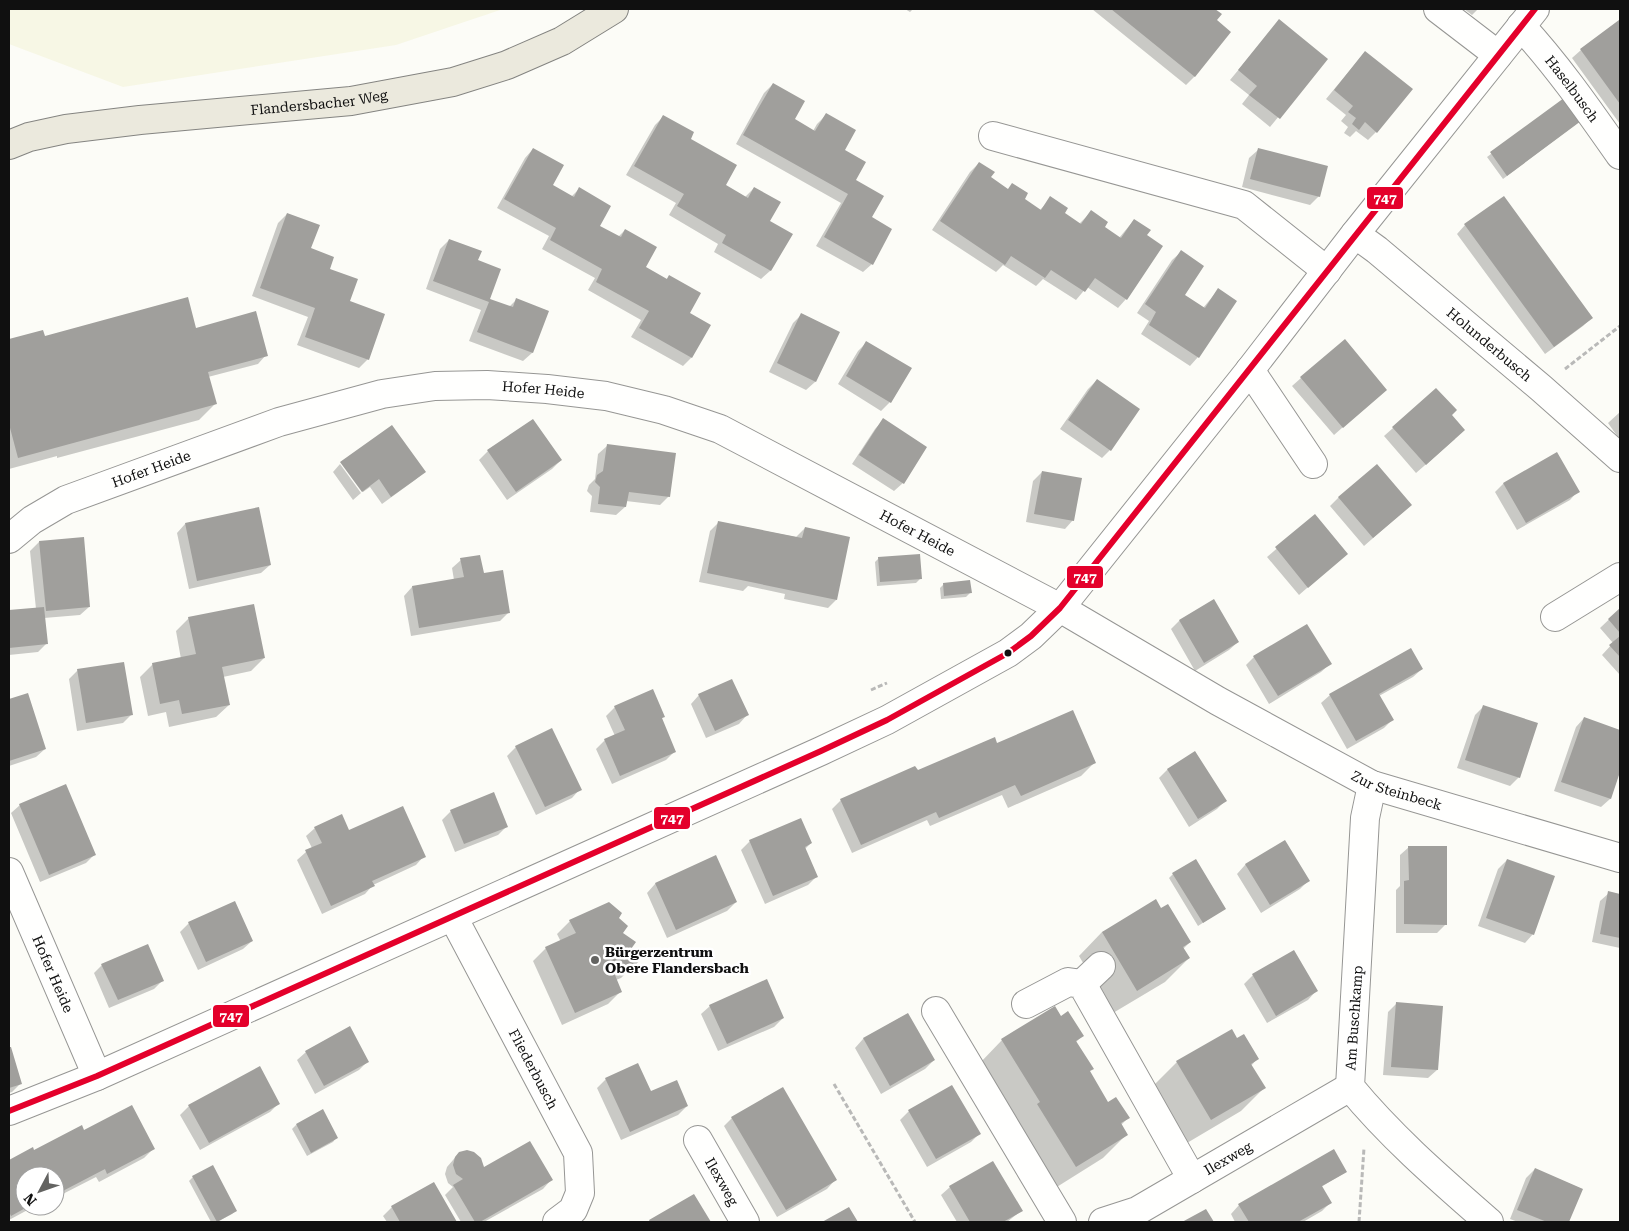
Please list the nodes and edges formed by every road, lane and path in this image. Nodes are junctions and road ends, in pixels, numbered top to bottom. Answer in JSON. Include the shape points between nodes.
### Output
{"nodes":[{"id":1,"x":614,"y":9,"type":"edge"},
{"id":2,"x":1438,"y":9,"type":"edge"},
{"id":3,"x":1528,"y":17,"type":"edge"},
{"id":4,"x":1498,"y":56,"type":"junction"},
{"id":5,"x":994,"y":136,"type":"dead end"},
{"id":6,"x":9,"y":145,"type":"edge"},
{"id":7,"x":1620,"y":155,"type":"edge"},
{"id":8,"x":1355,"y":234,"type":"junction"},
{"id":9,"x":1328,"y":271,"type":"junction"},
{"id":10,"x":1620,"y":326,"type":"edge"},
{"id":11,"x":1250,"y":370,"type":"junction"},
{"id":12,"x":1541,"y":388,"type":"junction"},
{"id":13,"x":1620,"y":458,"type":"edge"},
{"id":14,"x":1313,"y":464,"type":"dead end"},
{"id":15,"x":9,"y":539,"type":"edge"},
{"id":16,"x":1620,"y":577,"type":"edge"},
{"id":17,"x":1060,"y":608,"type":"junction"},
{"id":18,"x":1554,"y":617,"type":"dead end"},
{"id":19,"x":1372,"y":785,"type":"junction"},
{"id":20,"x":1620,"y":858,"type":"edge"},
{"id":21,"x":9,"y":872,"type":"edge"},
{"id":22,"x":453,"y":917,"type":"junction"},
{"id":23,"x":1026,"y":1004,"type":"dead end"},
{"id":24,"x":936,"y":1011,"type":"dead end"},
{"id":25,"x":97,"y":1076,"type":"junction"},
{"id":26,"x":834,"y":1084,"type":"dead end"},
{"id":27,"x":1350,"y":1087,"type":"junction"},
{"id":28,"x":9,"y":1111,"type":"edge"},
{"id":29,"x":698,"y":1140,"type":"dead end"},
{"id":30,"x":1364,"y":1145,"type":"dead end"},
{"id":31,"x":1192,"y":1179,"type":"junction"},
{"id":32,"x":1133,"y":1216,"type":"edge"},
{"id":33,"x":558,"y":1222,"type":"edge"},
{"id":34,"x":745,"y":1222,"type":"edge"},
{"id":35,"x":915,"y":1222,"type":"edge"},
{"id":36,"x":1062,"y":1222,"type":"edge"},
{"id":37,"x":1103,"y":1222,"type":"edge"},
{"id":38,"x":1359,"y":1222,"type":"edge"},
{"id":39,"x":1489,"y":1222,"type":"edge"}],
"edges":[{"from":1,"to":6,"type":"main road","name":"Flandersbacher Weg","via":[[562,42],[507,65],[453,82],[342,102],[66,129],[28,137]]},
{"from":2,"to":4,"type":"street"},
{"from":3,"to":4,"type":"street"},
{"from":3,"to":7,"type":"street","name":"Haselbusch","via":[[1538,44]]},
{"from":4,"to":8,"type":"street"},
{"from":5,"to":9,"type":"street","via":[[1244,205]]},
{"from":8,"to":9,"type":"street"},
{"from":8,"to":12,"type":"street","name":"Holunderbusch"},
{"from":9,"to":11,"type":"street"},
{"from":10,"to":12,"type":"path"},
{"from":11,"to":14,"type":"street"},
{"from":11,"to":17,"type":"street"},
{"from":12,"to":13,"type":"street","name":"Holunderbusch"},
{"from":15,"to":17,"type":"street","name":"Hofer Heide","via":[[32,520],[66,500],[279,422],[382,394],[436,386],[487,385],[606,396],[664,410],[720,429]]},
{"from":16,"to":18,"type":"street"},
{"from":17,"to":19,"type":"street","name":"Zur Steinbeck","via":[[1218,701]]},
{"from":17,"to":22,"type":"street","via":[[1008,653],[887,720]]},
{"from":19,"to":20,"type":"street","name":"Zur Steinbeck"},
{"from":19,"to":27,"type":"street","name":"Am Buschkamp","via":[[1365,818]]},
{"from":21,"to":25,"type":"street","name":"Hofer Heide"},
{"from":22,"to":25,"type":"street"},
{"from":22,"to":33,"type":"street","name":"Fliederbusch","via":[[578,1153],[580,1193],[573,1210]]},
{"from":23,"to":31,"type":"street","via":[[1068,982],[1092,975]]},
{"from":24,"to":36,"type":"street"},
{"from":25,"to":28,"type":"street"},
{"from":26,"to":35,"type":"path"},
{"from":27,"to":31,"type":"street","name":"Ilexweg"},
{"from":27,"to":39,"type":"street","name":"Am Buschkamp","via":[[1367,1108]]},
{"from":29,"to":34,"type":"street","name":"Ilexweg"},
{"from":30,"to":38,"type":"path"},
{"from":31,"to":32,"type":"street","name":"Ilexweg"},
{"from":32,"to":37,"type":"street","name":"Ilexweg"}]}
